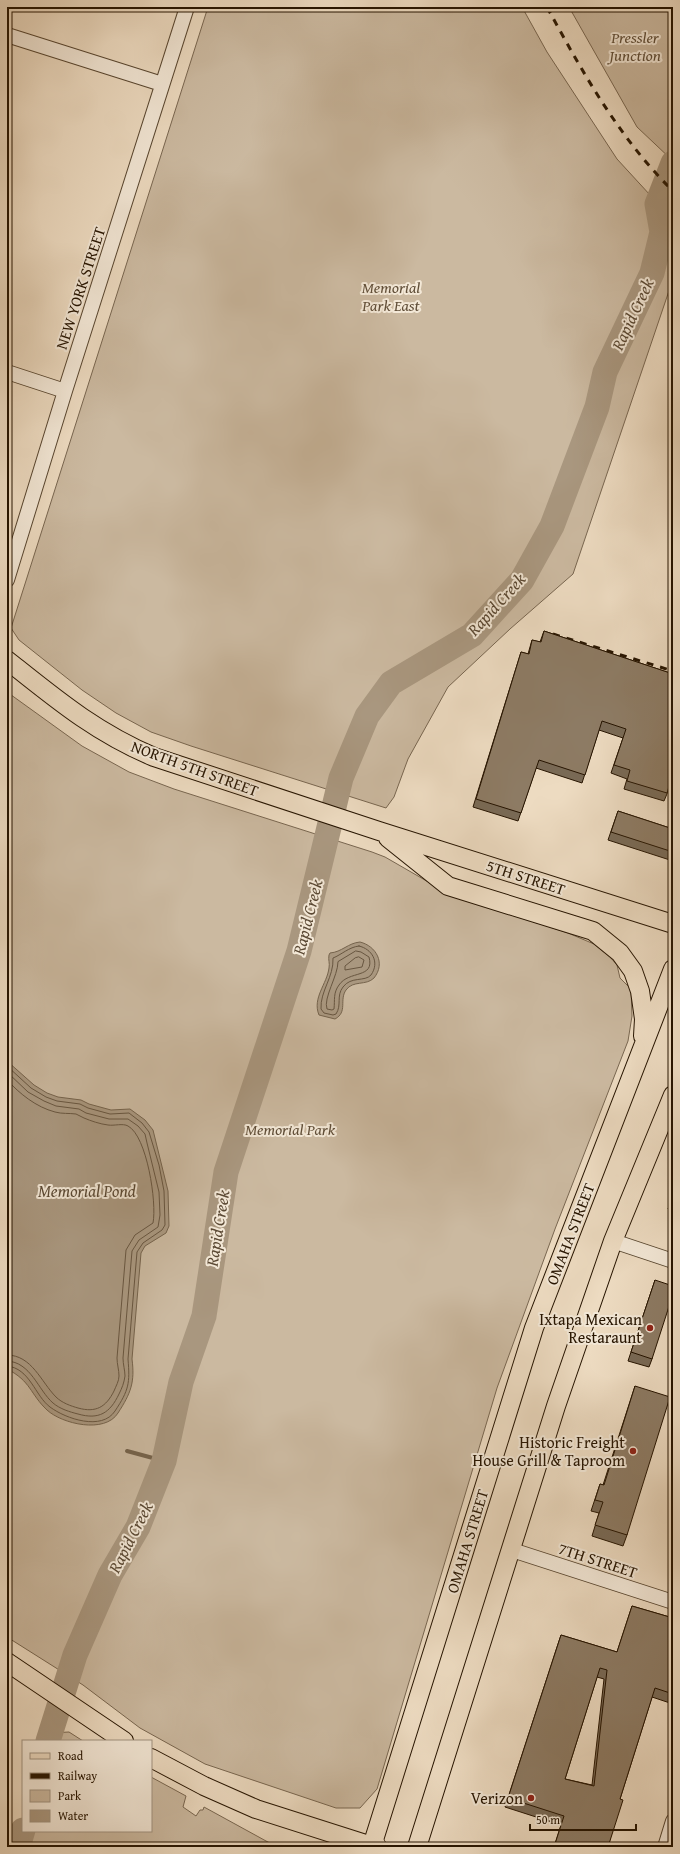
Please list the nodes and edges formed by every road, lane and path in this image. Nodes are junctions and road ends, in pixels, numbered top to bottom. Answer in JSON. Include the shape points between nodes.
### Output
{"nodes":[{"id":1,"x":187,"y":7,"type":"edge"},
{"id":2,"x":7,"y":35,"type":"edge"},
{"id":3,"x":162,"y":84,"type":"junction"},
{"id":4,"x":7,"y":372,"type":"edge"},
{"id":5,"x":65,"y":391,"type":"junction"},
{"id":6,"x":7,"y":580,"type":"edge"},
{"id":7,"x":7,"y":660,"type":"edge"},
{"id":8,"x":379,"y":831,"type":"junction"},
{"id":9,"x":673,"y":924,"type":"edge"},
{"id":10,"x":673,"y":969,"type":"edge"},
{"id":11,"x":642,"y":1049,"type":"junction"},
{"id":12,"x":673,"y":1095,"type":"edge"},
{"id":13,"x":613,"y":1242,"type":"junction"},
{"id":14,"x":673,"y":1261,"type":"edge"},
{"id":15,"x":512,"y":1550,"type":"junction"},
{"id":16,"x":673,"y":1602,"type":"edge"},
{"id":17,"x":7,"y":1662,"type":"edge"},
{"id":18,"x":122,"y":1740,"type":"edge"},
{"id":19,"x":152,"y":1759,"type":"edge"},
{"id":20,"x":673,"y":1821,"type":"edge"},
{"id":21,"x":373,"y":1847,"type":"edge"},
{"id":22,"x":417,"y":1847,"type":"edge"},
{"id":23,"x":665,"y":1847,"type":"edge"}],
"edges":[{"from":1,"to":3,"type":"street","name":"NEW YORK STREET"},
{"from":2,"to":3,"type":"street"},
{"from":3,"to":5,"type":"street","name":"NEW YORK STREET"},
{"from":4,"to":5,"type":"street"},
{"from":5,"to":6,"type":"street","name":"NEW YORK STREET"},
{"from":7,"to":8,"type":"main road","name":"NORTH 5TH STREET","via":[[71,710],[112,737],[154,757]]},
{"from":8,"to":9,"type":"main road","name":"5TH STREET"},
{"from":8,"to":11,"type":"main road","via":[[448,886],[592,931],[614,949],[633,971],[640,990],[644,1019]]},
{"from":10,"to":11,"type":"main road","name":"OMAHA STREET"},
{"from":11,"to":21,"type":"main road","name":"OMAHA STREET","via":[[534,1328]]},
{"from":12,"to":13,"type":"main road"},
{"from":13,"to":14,"type":"street"},
{"from":13,"to":15,"type":"main road","via":[[556,1406]]},
{"from":15,"to":16,"type":"street","name":"7TH STREET"},
{"from":15,"to":22,"type":"main road"},
{"from":17,"to":18,"type":"main road"},
{"from":19,"to":21,"type":"main road","via":[[204,1786],[256,1809]]},
{"from":20,"to":23,"type":"street"}]}
